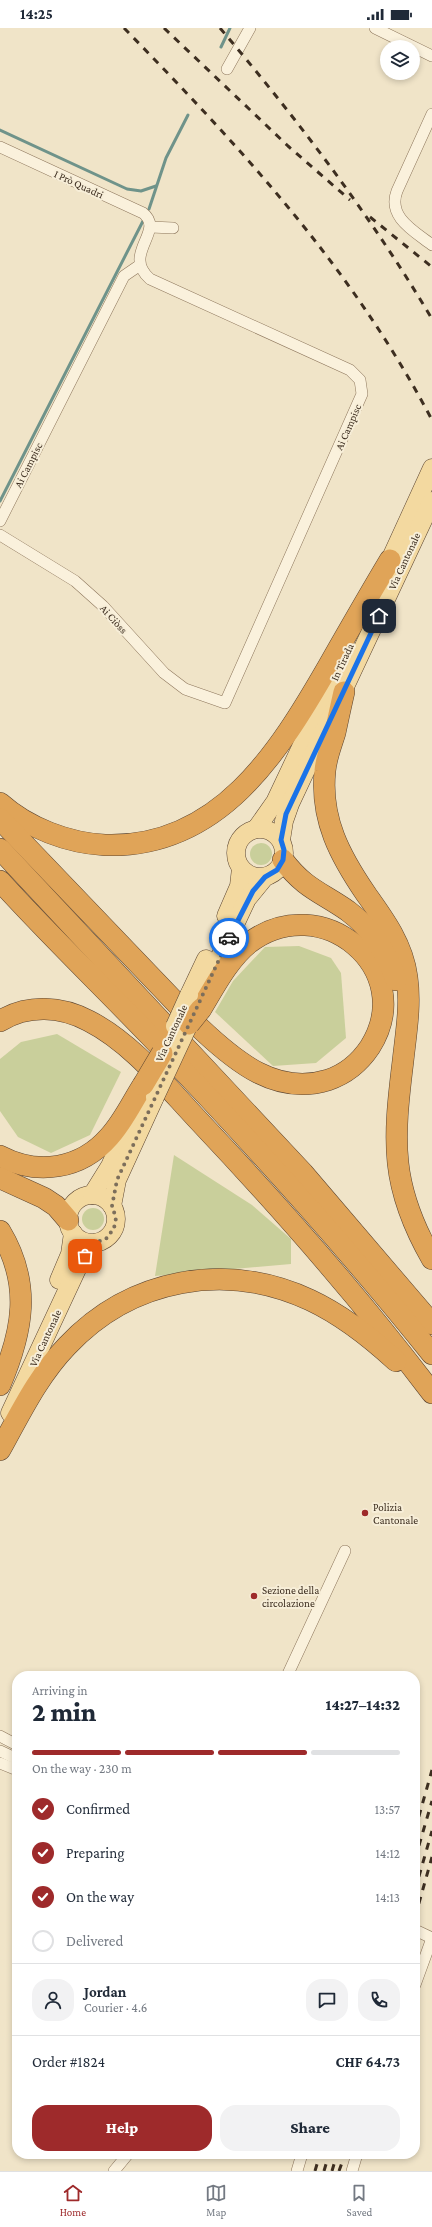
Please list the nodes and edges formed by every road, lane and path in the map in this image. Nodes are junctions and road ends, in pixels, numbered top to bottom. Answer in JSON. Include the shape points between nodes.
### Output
{"nodes":[{"id":1,"x":250,"y":28,"type":"edge"},
{"id":2,"x":375,"y":28,"type":"edge"},
{"id":3,"x":432,"y":56,"type":"edge"},
{"id":4,"x":227,"y":69,"type":"dead end"},
{"id":5,"x":432,"y":114,"type":"edge"},
{"id":6,"x":0,"y":147,"type":"edge"},
{"id":7,"x":151,"y":227,"type":"junction"},
{"id":8,"x":173,"y":228,"type":"dead end"},
{"id":9,"x":432,"y":246,"type":"edge"},
{"id":10,"x":140,"y":265,"type":"junction"},
{"id":11,"x":432,"y":468,"type":"edge"},
{"id":12,"x":432,"y":501,"type":"edge"},
{"id":13,"x":0,"y":521,"type":"edge"},
{"id":14,"x":0,"y":535,"type":"edge"},
{"id":15,"x":390,"y":560,"type":"junction"},
{"id":16,"x":344,"y":692,"type":"junction"},
{"id":17,"x":225,"y":703,"type":"joint"},
{"id":18,"x":0,"y":803,"type":"edge"},
{"id":19,"x":0,"y":819,"type":"edge"},
{"id":20,"x":256,"y":829,"type":"junction"},
{"id":21,"x":281,"y":840,"type":"junction"},
{"id":22,"x":0,"y":849,"type":"edge"},
{"id":23,"x":283,"y":860,"type":"junction"},
{"id":24,"x":241,"y":868,"type":"junction"},
{"id":25,"x":265,"y":877,"type":"junction"},
{"id":26,"x":0,"y":881,"type":"edge"},
{"id":27,"x":194,"y":1008,"type":"junction"},
{"id":28,"x":0,"y":1021,"type":"edge"},
{"id":29,"x":407,"y":1030,"type":"junction"},
{"id":30,"x":162,"y":1053,"type":"joint"},
{"id":31,"x":148,"y":1090,"type":"junction"},
{"id":32,"x":0,"y":1156,"type":"edge"},
{"id":33,"x":0,"y":1178,"type":"edge"},
{"id":34,"x":92,"y":1195,"type":"junction"},
{"id":35,"x":112,"y":1206,"type":"junction"},
{"id":36,"x":70,"y":1226,"type":"junction"},
{"id":37,"x":0,"y":1231,"type":"edge"},
{"id":38,"x":95,"y":1243,"type":"junction"},
{"id":39,"x":432,"y":1260,"type":"edge"},
{"id":40,"x":432,"y":1324,"type":"edge"},
{"id":41,"x":432,"y":1354,"type":"edge"},
{"id":42,"x":0,"y":1385,"type":"edge"},
{"id":43,"x":432,"y":1393,"type":"edge"},
{"id":44,"x":432,"y":1400,"type":"edge"},
{"id":45,"x":0,"y":1407,"type":"edge"},
{"id":46,"x":0,"y":1436,"type":"edge"},
{"id":47,"x":0,"y":1450,"type":"edge"},
{"id":48,"x":344,"y":1551,"type":"dead end"},
{"id":49,"x":289,"y":1671,"type":"edge"},
{"id":50,"x":0,"y":1736,"type":"edge"},
{"id":51,"x":12,"y":1742,"type":"edge"},
{"id":52,"x":0,"y":1751,"type":"edge"},
{"id":53,"x":12,"y":1757,"type":"edge"},
{"id":54,"x":0,"y":1763,"type":"edge"},
{"id":55,"x":12,"y":1768,"type":"edge"},
{"id":56,"x":420,"y":1932,"type":"edge"},
{"id":57,"x":432,"y":1938,"type":"edge"},
{"id":58,"x":420,"y":1971,"type":"edge"},
{"id":59,"x":124,"y":2159,"type":"edge"},
{"id":60,"x":301,"y":2159,"type":"edge"},
{"id":61,"x":356,"y":2159,"type":"edge"},
{"id":62,"x":114,"y":2171,"type":"edge"},
{"id":63,"x":297,"y":2171,"type":"edge"},
{"id":64,"x":352,"y":2171,"type":"edge"}],
"edges":[{"from":1,"to":4,"type":"street"},
{"from":2,"to":3,"type":"street"},
{"from":5,"to":9,"type":"street","via":[[397,191],[394,204],[401,219]]},
{"from":6,"to":7,"type":"street","name":"I Prò Quadri","via":[[143,213]]},
{"from":7,"to":8,"type":"street"},
{"from":7,"to":10,"type":"street","via":[[140,252]]},
{"from":10,"to":13,"type":"street","name":"Ai Campisc","via":[[124,276]]},
{"from":10,"to":17,"type":"street","name":"Ai Campisc","via":[[146,276],[155,282],[350,370],[362,386],[360,400]]},
{"from":11,"to":15,"type":"main road","name":"In Tirada"},
{"from":12,"to":16,"type":"main road","name":"Via Cantonale"},
{"from":14,"to":17,"type":"street","name":"Ai Ciòss","via":[[75,581],[103,606],[164,673],[185,689]]},
{"from":15,"to":18,"type":"highway","via":[[287,735],[244,787],[208,817],[181,832],[150,842],[98,845],[68,839],[42,829]]},
{"from":15,"to":20,"type":"main road","name":"In Tirada","via":[[275,802]]},
{"from":16,"to":21,"type":"main road","name":"Via Cantonale","via":[[286,814]]},
{"from":16,"to":29,"type":"highway","via":[[325,771],[327,819],[345,862],[384,920],[398,947],[408,982]]},
{"from":19,"to":27,"type":"highway","via":[[201,1029],[232,1058],[256,1073],[282,1082],[307,1084],[344,1073],[360,1060],[373,1042],[380,1024],[382,1001],[376,973],[355,944],[326,928],[315,925],[292,925],[270,931],[248,944]]},
{"from":20,"to":21,"type":"main road","via":[[272,832]]},
{"from":20,"to":24,"type":"main road","via":[[244,836],[237,847],[236,856]]},
{"from":21,"to":23,"type":"main road"},
{"from":22,"to":40,"type":"highway","via":[[283,1151]]},
{"from":23,"to":25,"type":"main road","via":[[277,870]]},
{"from":23,"to":29,"type":"highway","via":[[308,887],[353,915],[379,944],[398,985]]},
{"from":24,"to":25,"type":"main road","via":[[250,875]]},
{"from":24,"to":27,"type":"main road","name":"Via Cantonale","via":[[239,886]]},
{"from":25,"to":27,"type":"main road","name":"Via Cantonale","via":[[248,899]]},
{"from":26,"to":41,"type":"highway","via":[[224,1114],[358,1264]]},
{"from":27,"to":30,"type":"main road","name":"Via Cantonale","bridge":true},
{"from":27,"to":31,"type":"main road","name":"Via Cantonale","bridge":true},
{"from":28,"to":43,"type":"highway","via":[[24,1010],[44,1008],[89,1021],[122,1043],[217,1140],[309,1241],[390,1337]]},
{"from":29,"to":39,"type":"highway","via":[[396,1114],[397,1165],[410,1215]]},
{"from":30,"to":31,"type":"highway","bridge":true},
{"from":31,"to":32,"type":"highway","via":[[110,1136],[80,1159],[64,1165],[39,1168],[23,1166]]},
{"from":31,"to":34,"type":"main road","name":"Via Cantonale","via":[[110,1166]]},
{"from":31,"to":35,"type":"main road","name":"Via Cantonale","via":[[117,1180]]},
{"from":33,"to":36,"type":"highway","via":[[56,1206]]},
{"from":34,"to":35,"type":"main road","via":[[102,1197]]},
{"from":34,"to":36,"type":"main road","via":[[84,1196],[75,1202],[69,1211]]},
{"from":35,"to":38,"type":"main road","via":[[116,1218],[114,1228],[107,1238]]},
{"from":36,"to":38,"type":"main road","via":[[82,1241]]},
{"from":36,"to":45,"type":"main road","name":"Via Cantonale","via":[[68,1262]]},
{"from":37,"to":42,"type":"highway","via":[[10,1249],[18,1273],[21,1307],[14,1351]]},
{"from":38,"to":46,"type":"main road","name":"Via Cantonale","via":[[78,1267]]},
{"from":44,"to":47,"type":"highway","via":[[396,1361],[373,1341],[311,1301],[286,1290],[260,1283],[220,1278],[192,1280],[161,1286],[136,1295],[87,1326],[66,1346],[47,1370]]},
{"from":48,"to":49,"type":"street"},
{"from":50,"to":51,"type":"street"},
{"from":52,"to":53,"type":"street"},
{"from":54,"to":55,"type":"street"},
{"from":56,"to":57,"type":"street"},
{"from":57,"to":58,"type":"street"},
{"from":59,"to":62,"type":"street"},
{"from":60,"to":63,"type":"street"},
{"from":61,"to":64,"type":"street"}]}
